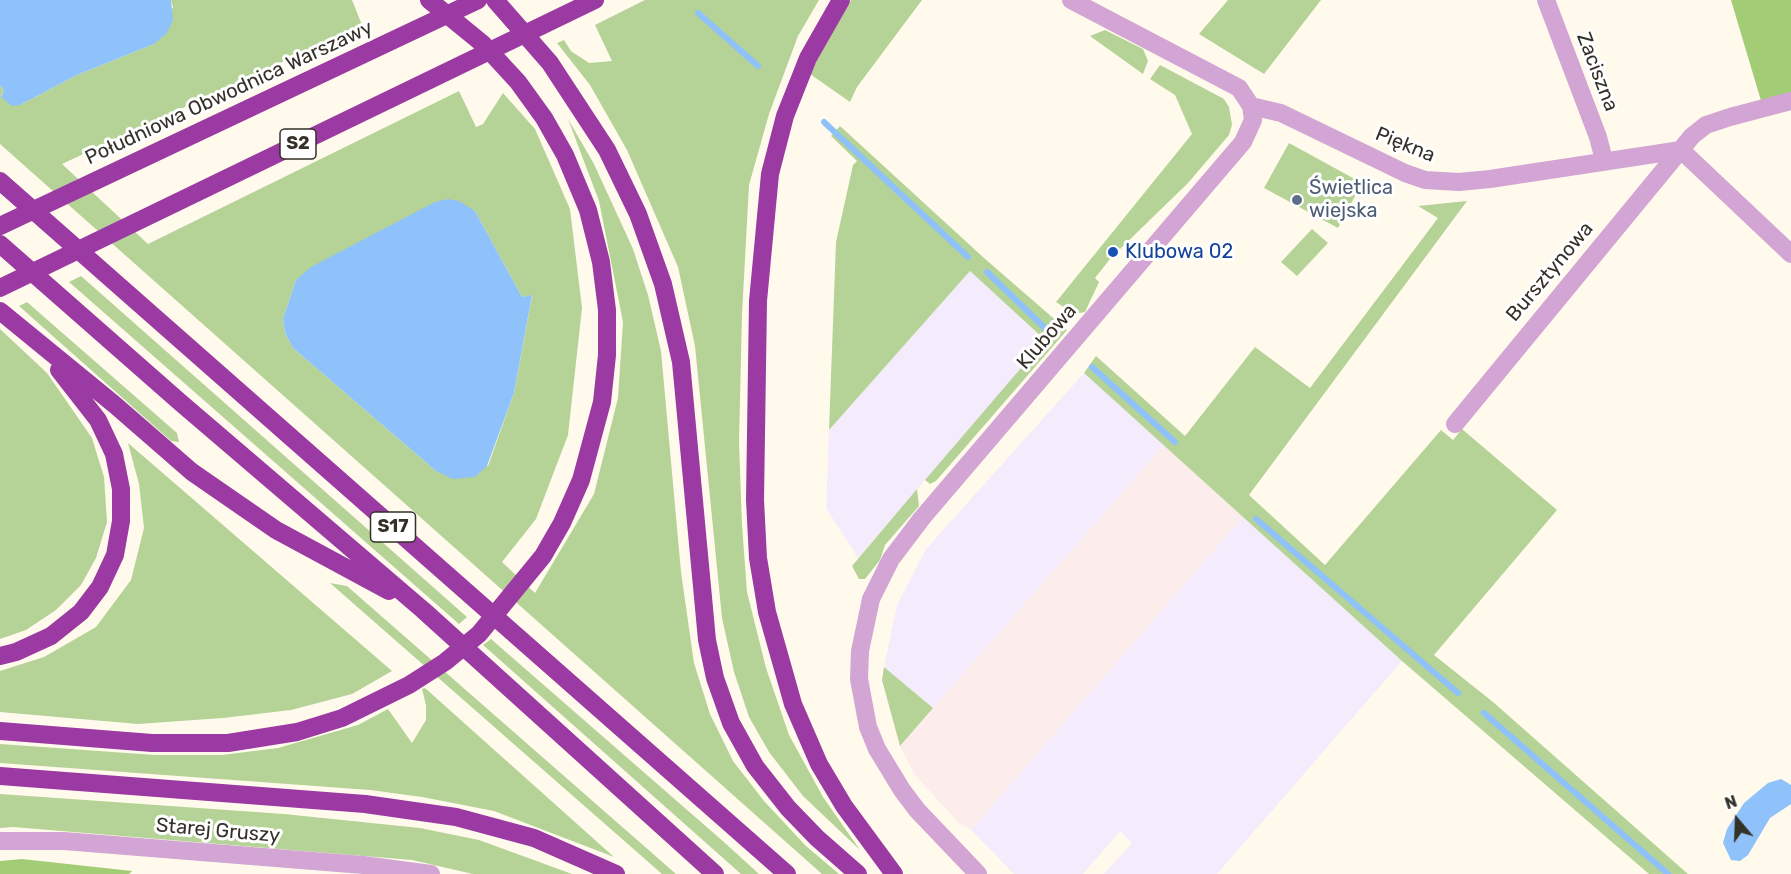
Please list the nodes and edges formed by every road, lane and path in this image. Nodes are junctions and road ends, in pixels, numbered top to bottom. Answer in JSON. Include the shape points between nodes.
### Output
{"nodes":[{"id":1,"x":429,"y":0,"type":"edge"},
{"id":2,"x":478,"y":0,"type":"edge"},
{"id":3,"x":495,"y":0,"type":"edge"},
{"id":4,"x":595,"y":0,"type":"edge"},
{"id":5,"x":842,"y":0,"type":"edge"},
{"id":6,"x":1071,"y":0,"type":"edge"},
{"id":7,"x":1546,"y":0,"type":"edge"},
{"id":8,"x":1791,"y":101,"type":"edge"},
{"id":9,"x":1251,"y":105,"type":"junction"},
{"id":10,"x":1681,"y":150,"type":"junction"},
{"id":11,"x":1604,"y":160,"type":"junction"},
{"id":12,"x":0,"y":181,"type":"edge"},
{"id":13,"x":0,"y":226,"type":"edge"},
{"id":14,"x":0,"y":244,"type":"edge"},
{"id":15,"x":1791,"y":254,"type":"edge"},
{"id":16,"x":0,"y":288,"type":"edge"},
{"id":17,"x":0,"y":311,"type":"edge"},
{"id":18,"x":32,"y":339,"type":"junction"},
{"id":19,"x":1455,"y":424,"type":"dead end"},
{"id":20,"x":423,"y":609,"type":"junction"},
{"id":21,"x":0,"y":656,"type":"edge"},
{"id":22,"x":0,"y":731,"type":"edge"},
{"id":23,"x":0,"y":776,"type":"edge"},
{"id":24,"x":0,"y":841,"type":"edge"},
{"id":25,"x":431,"y":874,"type":"edge"},
{"id":26,"x":616,"y":874,"type":"edge"},
{"id":27,"x":715,"y":874,"type":"edge"},
{"id":28,"x":787,"y":874,"type":"edge"},
{"id":29,"x":858,"y":874,"type":"edge"},
{"id":30,"x":894,"y":874,"type":"edge"},
{"id":31,"x":978,"y":874,"type":"edge"}],
"edges":[{"from":1,"to":22,"type":"highway","via":[[483,44],[518,82],[565,155],[588,210],[601,262],[607,355],[594,438],[562,523],[527,578],[479,634],[410,685],[342,718],[297,732],[228,743],[152,743]]},
{"from":2,"to":13,"type":"highway","name":"Południowa Obwodnica Warszawy"},
{"from":3,"to":29,"type":"highway","via":[[550,63],[583,109],[638,214],[663,284],[681,362],[707,640],[731,723],[755,766],[788,808]]},
{"from":4,"to":16,"type":"highway","number":"S2"},
{"from":5,"to":30,"type":"highway","via":[[808,58],[785,116],[770,174],[758,301],[754,500],[767,612],[793,704],[819,764],[839,798]]},
{"from":6,"to":9,"type":"street","via":[[1239,88]]},
{"from":7,"to":11,"type":"street","name":"Zaciszna"},
{"from":8,"to":10,"type":"street","name":"Bursztynowa","via":[[1706,125]]},
{"from":9,"to":11,"type":"street","name":"Piękna","via":[[1281,113],[1425,180],[1490,179]]},
{"from":9,"to":31,"type":"street","name":"Klubowa","via":[[1253,120],[1243,142],[921,518],[891,559],[871,599],[860,651],[859,679],[868,727],[902,790]]},
{"from":10,"to":11,"type":"street","name":"Piękna"},
{"from":10,"to":15,"type":"street"},
{"from":10,"to":19,"type":"street","name":"Bursztynowa"},
{"from":12,"to":28,"type":"highway","number":"S17"},
{"from":14,"to":20,"type":"highway","number":"S17"},
{"from":17,"to":18,"type":"highway"},
{"from":18,"to":20,"type":"highway","via":[[192,472],[276,530]]},
{"from":18,"to":21,"type":"highway","via":[[98,420],[114,454],[121,489],[121,520],[115,555],[100,587],[81,612],[51,636]]},
{"from":20,"to":27,"type":"highway","number":"S17"},
{"from":23,"to":26,"type":"highway","via":[[365,804],[456,818],[534,838]]},
{"from":24,"to":25,"type":"street","name":"Starej Gruszy","via":[[64,841]]}]}
